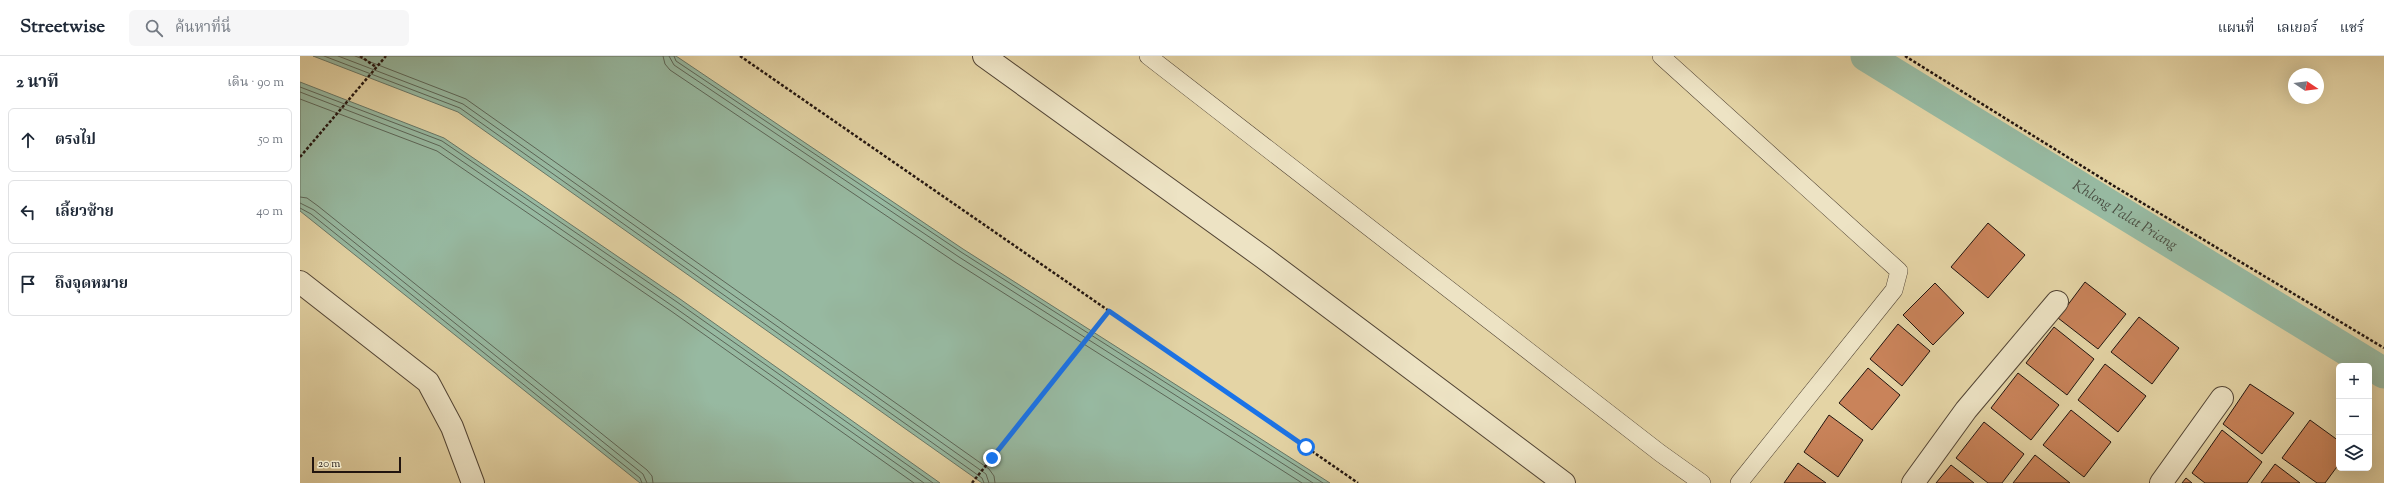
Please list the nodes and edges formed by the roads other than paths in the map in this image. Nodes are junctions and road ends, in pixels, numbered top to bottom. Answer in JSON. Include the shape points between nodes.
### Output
{"nodes":[{"id":1,"x":984,"y":56,"type":"edge"},
{"id":2,"x":1148,"y":56,"type":"edge"},
{"id":3,"x":1661,"y":56,"type":"edge"},
{"id":4,"x":300,"y":282,"type":"edge"},
{"id":5,"x":2057,"y":302,"type":"dead end"},
{"id":6,"x":2222,"y":398,"type":"dead end"},
{"id":7,"x":473,"y":483,"type":"edge"},
{"id":8,"x":1564,"y":483,"type":"edge"},
{"id":9,"x":1702,"y":483,"type":"edge"},
{"id":10,"x":1739,"y":483,"type":"edge"},
{"id":11,"x":1913,"y":483,"type":"edge"},
{"id":12,"x":2160,"y":483,"type":"edge"}],
"edges":[{"from":1,"to":8,"type":"street","via":[[1264,258]]},
{"from":2,"to":9,"type":"lane"},
{"from":3,"to":10,"type":"lane","via":[[1899,271],[1894,290]]},
{"from":4,"to":7,"type":"street","via":[[428,382],[452,427]]},
{"from":5,"to":11,"type":"street","via":[[1966,410]]},
{"from":6,"to":12,"type":"street"}]}
